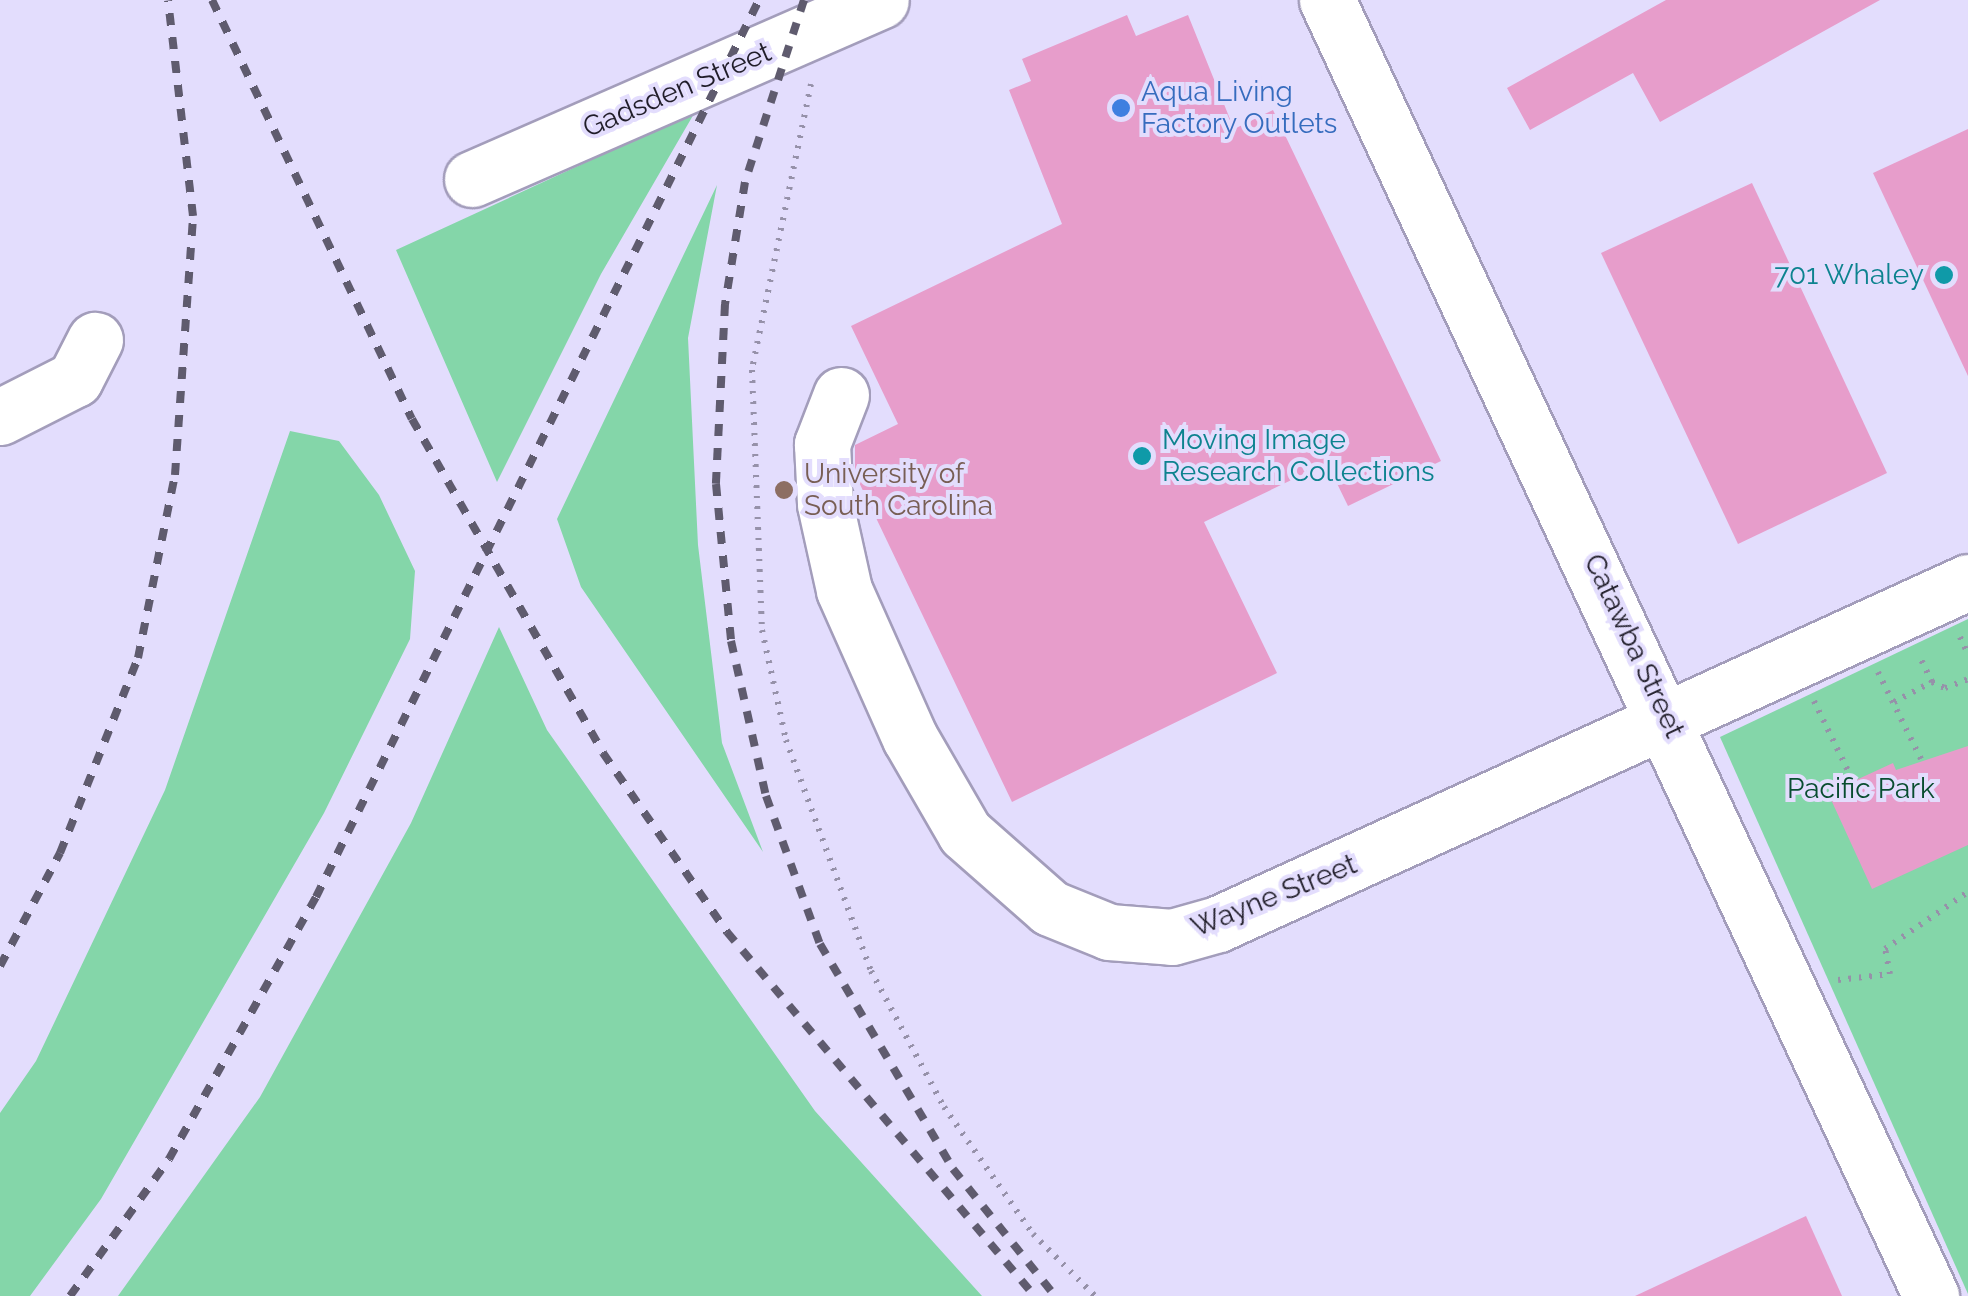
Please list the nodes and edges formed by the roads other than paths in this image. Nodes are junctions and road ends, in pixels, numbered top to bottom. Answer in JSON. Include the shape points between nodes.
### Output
{"nodes":[{"id":1,"x":881,"y":0,"type":"edge"},
{"id":2,"x":1327,"y":0,"type":"edge"},
{"id":3,"x":472,"y":179,"type":"dead end"},
{"id":4,"x":95,"y":340,"type":"dead end"},
{"id":5,"x":841,"y":395,"type":"dead end"},
{"id":6,"x":0,"y":417,"type":"edge"},
{"id":7,"x":1963,"y":607,"type":"edge"},
{"id":8,"x":1671,"y":724,"type":"junction"},
{"id":9,"x":1931,"y":1296,"type":"edge"}],
"edges":[{"from":1,"to":3,"type":"street","name":"Gadsden Street"},
{"from":2,"to":8,"type":"street","name":"Catawba Street"},
{"from":4,"to":6,"type":"street","via":[[75,379]]},
{"from":5,"to":8,"type":"street","name":"Wayne Street","via":[[822,444],[825,504],[844,590],[910,738],[965,833],[1050,908],[1108,932],[1172,937],[1218,924]]},
{"from":7,"to":8,"type":"street","name":"Wayne Street"},
{"from":8,"to":9,"type":"street","name":"Catawba Street"}]}
